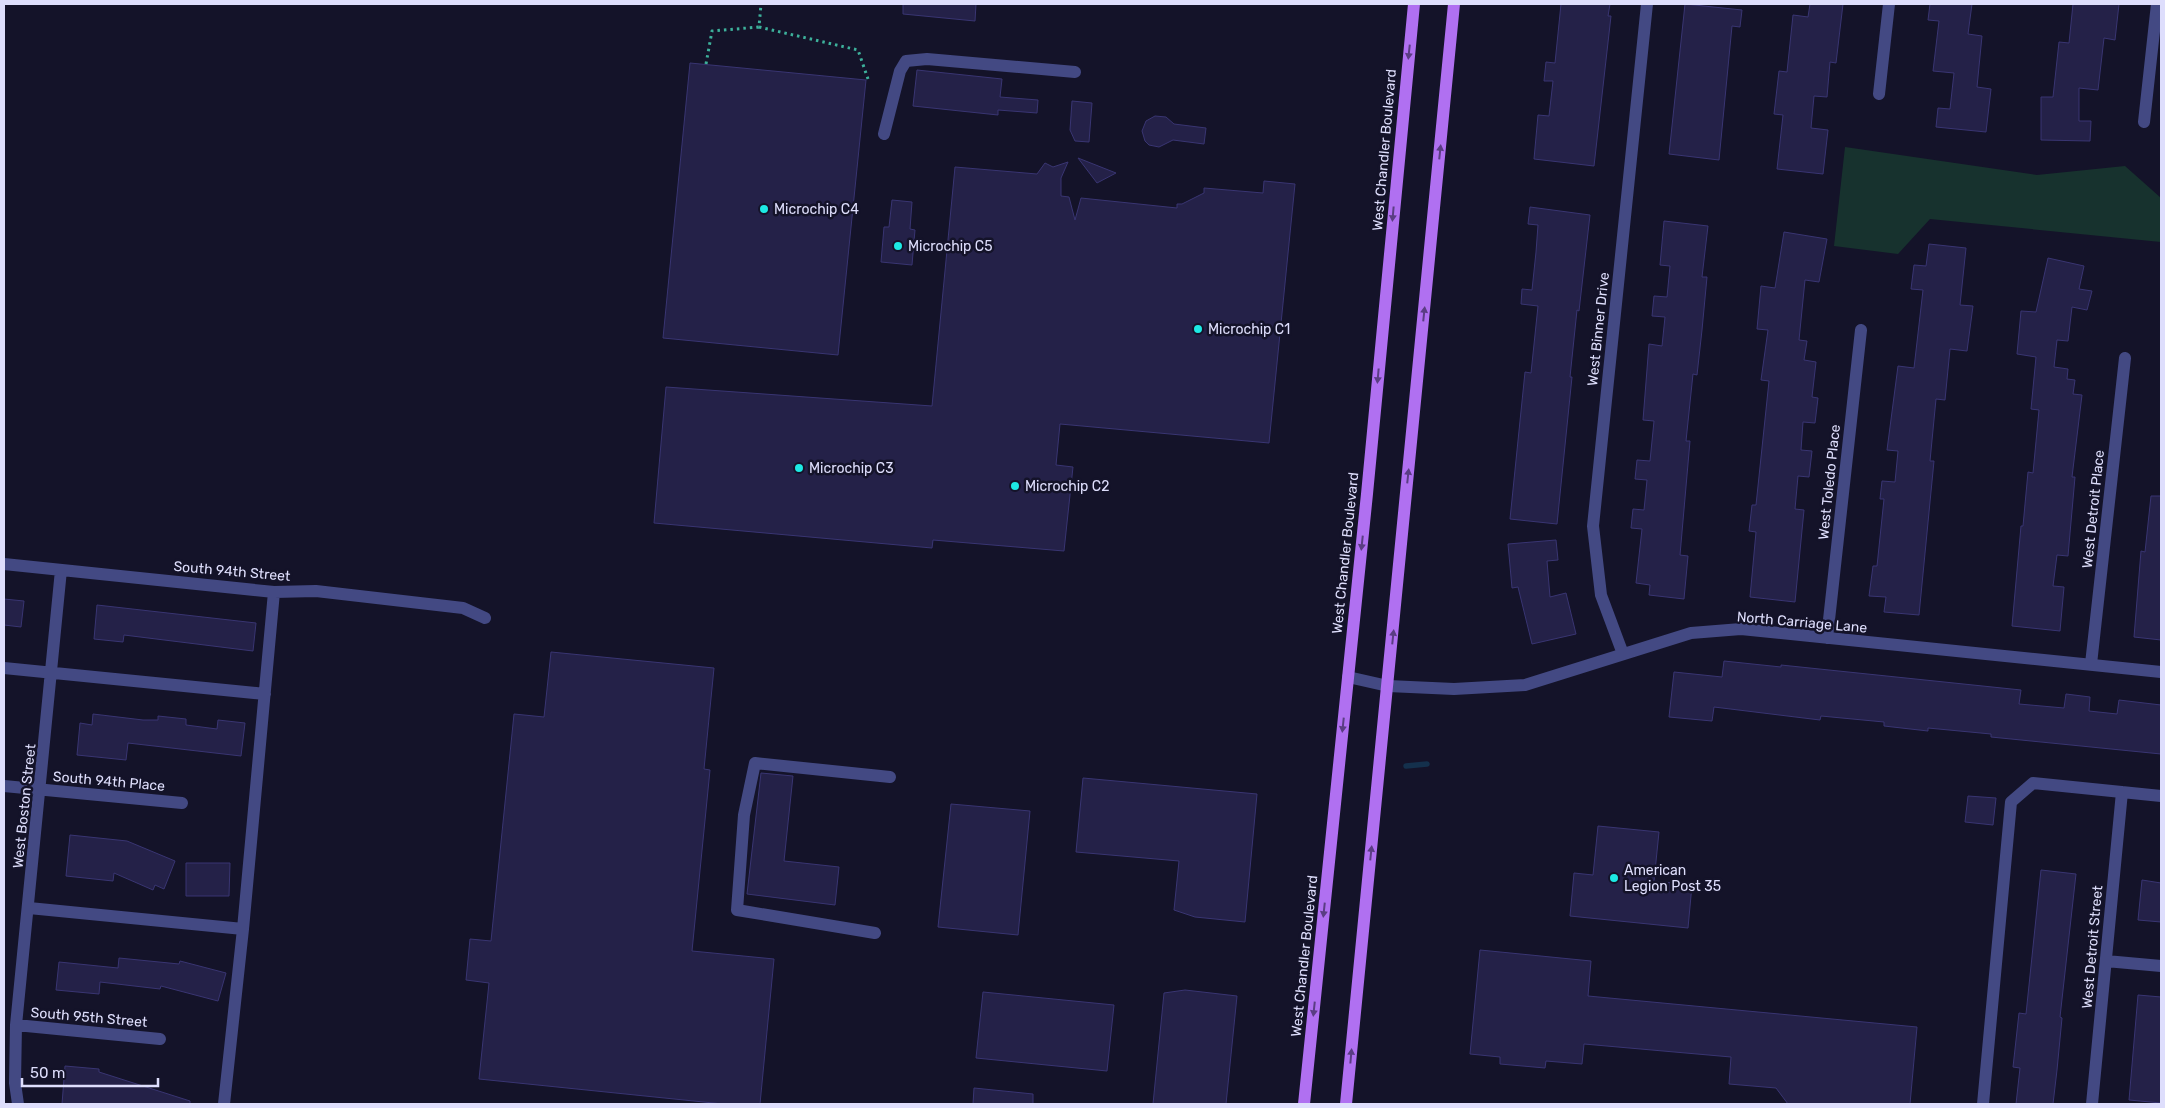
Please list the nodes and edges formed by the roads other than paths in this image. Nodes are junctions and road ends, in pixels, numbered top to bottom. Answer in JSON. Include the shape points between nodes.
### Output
{"nodes":[{"id":1,"x":1414,"y":4,"type":"edge"},
{"id":2,"x":1454,"y":4,"type":"edge"},
{"id":3,"x":1647,"y":4,"type":"edge"},
{"id":4,"x":1889,"y":4,"type":"edge"},
{"id":5,"x":2157,"y":4,"type":"edge"},
{"id":6,"x":1075,"y":72,"type":"dead end"},
{"id":7,"x":1880,"y":94,"type":"dead end"},
{"id":8,"x":2144,"y":122,"type":"dead end"},
{"id":9,"x":884,"y":134,"type":"dead end"},
{"id":10,"x":1861,"y":330,"type":"dead end"},
{"id":11,"x":2126,"y":358,"type":"dead end"},
{"id":12,"x":4,"y":564,"type":"edge"},
{"id":13,"x":61,"y":570,"type":"junction"},
{"id":14,"x":274,"y":592,"type":"junction"},
{"id":15,"x":486,"y":618,"type":"dead end"},
{"id":16,"x":1827,"y":638,"type":"junction"},
{"id":17,"x":1623,"y":654,"type":"junction"},
{"id":18,"x":2091,"y":664,"type":"junction"},
{"id":19,"x":4,"y":668,"type":"edge"},
{"id":20,"x":2161,"y":672,"type":"edge"},
{"id":21,"x":52,"y":673,"type":"junction"},
{"id":22,"x":1348,"y":677,"type":"junction"},
{"id":23,"x":1388,"y":686,"type":"junction"},
{"id":24,"x":265,"y":694,"type":"junction"},
{"id":25,"x":890,"y":777,"type":"dead end"},
{"id":26,"x":4,"y":786,"type":"edge"},
{"id":27,"x":40,"y":790,"type":"junction"},
{"id":28,"x":2122,"y":792,"type":"junction"},
{"id":29,"x":2161,"y":796,"type":"edge"},
{"id":30,"x":182,"y":803,"type":"dead end"},
{"id":31,"x":29,"y":908,"type":"junction"},
{"id":32,"x":243,"y":928,"type":"junction"},
{"id":33,"x":875,"y":933,"type":"dead end"},
{"id":34,"x":2106,"y":961,"type":"junction"},
{"id":35,"x":2161,"y":966,"type":"edge"},
{"id":36,"x":16,"y":1025,"type":"junction"},
{"id":37,"x":160,"y":1038,"type":"dead end"},
{"id":38,"x":18,"y":1104,"type":"edge"},
{"id":39,"x":224,"y":1104,"type":"edge"},
{"id":40,"x":1304,"y":1104,"type":"edge"},
{"id":41,"x":1346,"y":1104,"type":"edge"},
{"id":42,"x":1983,"y":1104,"type":"edge"},
{"id":43,"x":2092,"y":1104,"type":"edge"}],
"edges":[{"from":1,"to":22,"type":"main road","name":"West Chandler Boulevard","one_way":true},
{"from":23,"to":2,"type":"main road","one_way":true},
{"from":3,"to":17,"type":"street","name":"West Binner Drive","via":[[1593,526],[1601,595]]},
{"from":4,"to":7,"type":"street"},
{"from":5,"to":8,"type":"street"},
{"from":6,"to":9,"type":"street","via":[[927,59],[906,61],[900,71]]},
{"from":10,"to":16,"type":"street","name":"West Toledo Place"},
{"from":11,"to":18,"type":"street","name":"West Detroit Place"},
{"from":12,"to":13,"type":"street","name":"South 94th Street"},
{"from":13,"to":14,"type":"street","name":"South 94th Street"},
{"from":13,"to":21,"type":"street","name":"West Boston Street"},
{"from":14,"to":15,"type":"street","name":"South 94th Street","via":[[316,591],[463,608]]},
{"from":14,"to":24,"type":"street"},
{"from":16,"to":17,"type":"street","name":"North Carriage Lane","via":[[1741,629],[1690,633]]},
{"from":16,"to":18,"type":"street","name":"North Carriage Lane"},
{"from":17,"to":23,"type":"street","name":"North Carriage Lane","via":[[1526,685],[1454,689]]},
{"from":18,"to":20,"type":"street","name":"North Carriage Lane"},
{"from":19,"to":21,"type":"street"},
{"from":21,"to":24,"type":"street"},
{"from":21,"to":27,"type":"street","name":"West Boston Street"},
{"from":22,"to":23,"type":"street","name":"North Carriage Lane"},
{"from":22,"to":40,"type":"main road","name":"West Chandler Boulevard","one_way":true},
{"from":41,"to":23,"type":"main road","one_way":true},
{"from":24,"to":32,"type":"street"},
{"from":25,"to":33,"type":"street","via":[[755,763],[744,815],[737,910]]},
{"from":26,"to":27,"type":"street","name":"South 94th Place"},
{"from":27,"to":30,"type":"street","name":"South 94th Place"},
{"from":27,"to":31,"type":"street","name":"West Boston Street"},
{"from":28,"to":29,"type":"street"},
{"from":28,"to":34,"type":"street","name":"West Detroit Street"},
{"from":28,"to":42,"type":"street","via":[[2033,783],[2011,802]]},
{"from":31,"to":32,"type":"street"},
{"from":31,"to":36,"type":"street","name":"West Boston Street"},
{"from":32,"to":39,"type":"street"},
{"from":34,"to":35,"type":"street"},
{"from":34,"to":43,"type":"street","name":"West Detroit Street"},
{"from":36,"to":37,"type":"street","name":"South 95th Street"},
{"from":36,"to":38,"type":"street","name":"West Boston Street"}]}
